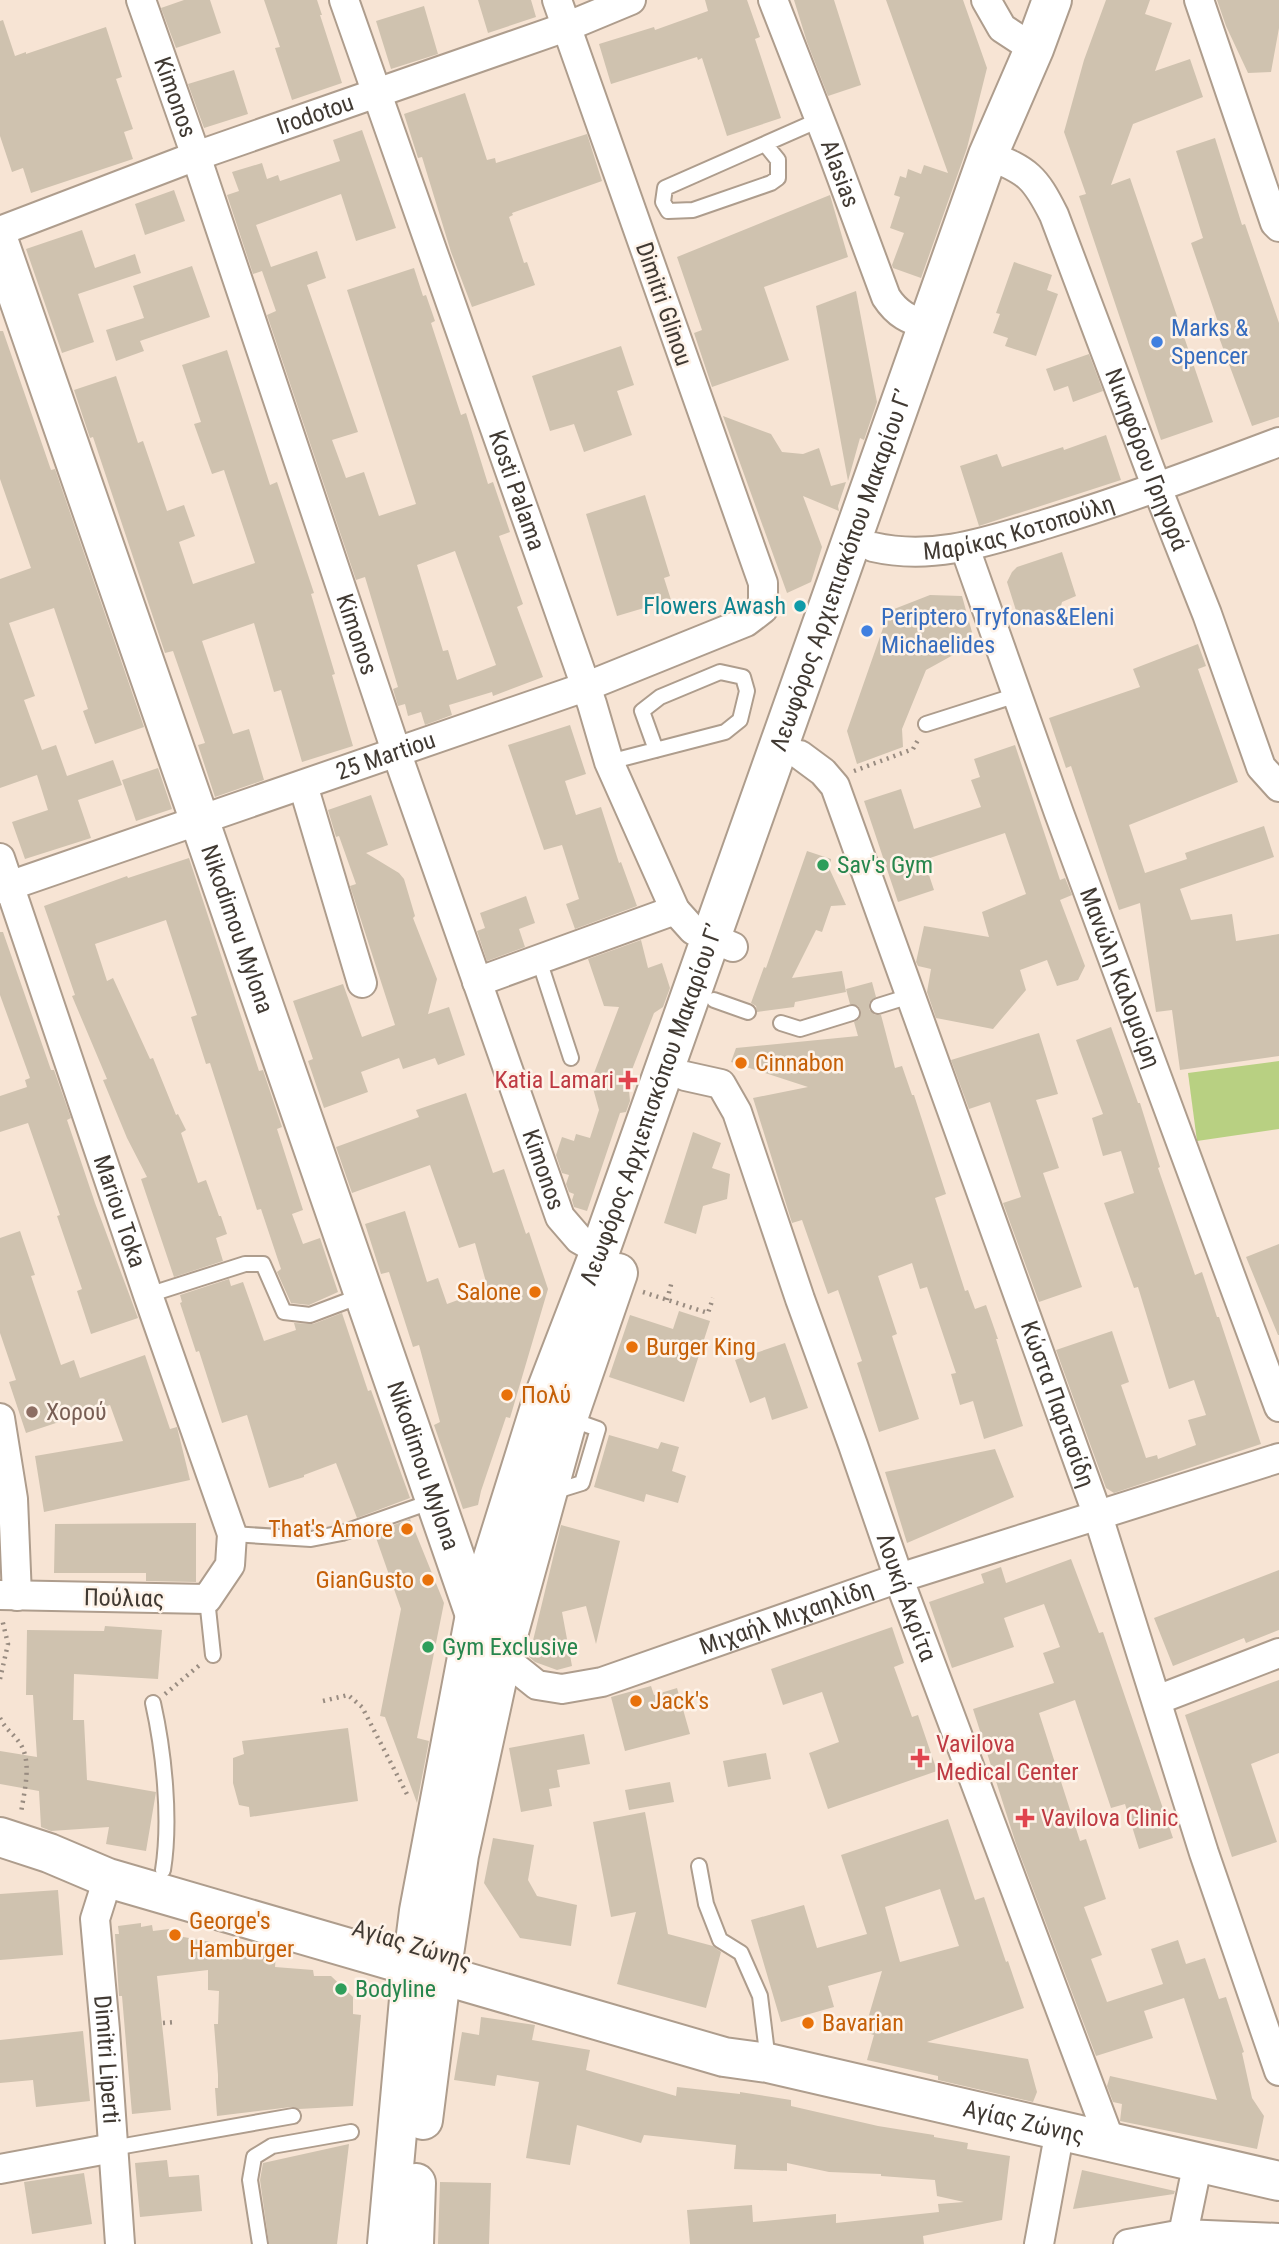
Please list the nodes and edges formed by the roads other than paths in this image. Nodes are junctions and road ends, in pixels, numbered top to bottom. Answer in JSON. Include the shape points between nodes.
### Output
{"nodes":[{"id":1,"x":141,"y":0,"type":"edge"},
{"id":2,"x":344,"y":0,"type":"edge"},
{"id":3,"x":557,"y":0,"type":"edge"},
{"id":4,"x":631,"y":0,"type":"edge"},
{"id":5,"x":773,"y":0,"type":"edge"},
{"id":6,"x":986,"y":0,"type":"edge"},
{"id":7,"x":1052,"y":0,"type":"edge"},
{"id":8,"x":1067,"y":0,"type":"edge"},
{"id":9,"x":1199,"y":0,"type":"edge"},
{"id":10,"x":566,"y":27,"type":"junction"},
{"id":11,"x":1034,"y":49,"type":"junction"},
{"id":12,"x":377,"y":92,"type":"junction"},
{"id":13,"x":819,"y":120,"type":"junction"},
{"id":14,"x":765,"y":144,"type":"junction"},
{"id":15,"x":196,"y":156,"type":"junction"},
{"id":16,"x":998,"y":159,"type":"junction"},
{"id":17,"x":1279,"y":227,"type":"edge"},
{"id":18,"x":0,"y":231,"type":"edge"},
{"id":19,"x":0,"y":244,"type":"edge"},
{"id":20,"x":928,"y":325,"type":"junction"},
{"id":21,"x":1279,"y":442,"type":"edge"},
{"id":22,"x":1157,"y":488,"type":"junction"},
{"id":23,"x":873,"y":548,"type":"junction"},
{"id":24,"x":965,"y":548,"type":"junction"},
{"id":25,"x":763,"y":609,"type":"joint"},
{"id":26,"x":585,"y":687,"type":"junction"},
{"id":27,"x":1017,"y":695,"type":"junction"},
{"id":28,"x":926,"y":724,"type":"dead end"},
{"id":29,"x":656,"y":750,"type":"junction"},
{"id":30,"x":397,"y":754,"type":"junction"},
{"id":31,"x":800,"y":755,"type":"junction"},
{"id":32,"x":609,"y":762,"type":"junction"},
{"id":33,"x":303,"y":785,"type":"junction"},
{"id":34,"x":1279,"y":787,"type":"edge"},
{"id":35,"x":201,"y":821,"type":"junction"},
{"id":36,"x":0,"y":858,"type":"edge"},
{"id":37,"x":5,"y":888,"type":"edge"},
{"id":38,"x":676,"y":910,"type":"junction"},
{"id":39,"x":722,"y":943,"type":"junction"},
{"id":40,"x":539,"y":960,"type":"junction"},
{"id":41,"x":477,"y":982,"type":"junction"},
{"id":42,"x":362,"y":983,"type":"dead end"},
{"id":43,"x":910,"y":996,"type":"junction"},
{"id":44,"x":878,"y":1006,"type":"dead end"},
{"id":45,"x":852,"y":1013,"type":"dead end"},
{"id":46,"x":781,"y":1023,"type":"dead end"},
{"id":47,"x":571,"y":1058,"type":"dead end"},
{"id":48,"x":685,"y":1076,"type":"junction"},
{"id":49,"x":600,"y":1251,"type":"junction"},
{"id":50,"x":148,"y":1295,"type":"junction"},
{"id":51,"x":363,"y":1295,"type":"junction"},
{"id":52,"x":1279,"y":1407,"type":"edge"},
{"id":53,"x":0,"y":1418,"type":"edge"},
{"id":54,"x":1279,"y":1458,"type":"edge"},
{"id":55,"x":434,"y":1501,"type":"junction"},
{"id":56,"x":1098,"y":1516,"type":"junction"},
{"id":57,"x":506,"y":1517,"type":"junction"},
{"id":58,"x":232,"y":1534,"type":"junction"},
{"id":59,"x":899,"y":1578,"type":"junction"},
{"id":60,"x":207,"y":1599,"type":"junction"},
{"id":61,"x":6,"y":1602,"type":"edge"},
{"id":62,"x":475,"y":1615,"type":"junction"},
{"id":63,"x":1279,"y":1653,"type":"edge"},
{"id":64,"x":213,"y":1655,"type":"road end"},
{"id":65,"x":502,"y":1657,"type":"junction"},
{"id":66,"x":1157,"y":1700,"type":"junction"},
{"id":67,"x":153,"y":1703,"type":"road end"},
{"id":68,"x":22,"y":1844,"type":"edge"},
{"id":69,"x":699,"y":1866,"type":"dead end"},
{"id":70,"x":163,"y":1870,"type":"junction"},
{"id":71,"x":108,"y":1878,"type":"junction"},
{"id":72,"x":428,"y":1961,"type":"junction"},
{"id":73,"x":768,"y":2063,"type":"junction"},
{"id":74,"x":1279,"y":2071,"type":"edge"},
{"id":75,"x":293,"y":2116,"type":"dead end"},
{"id":76,"x":1060,"y":2130,"type":"junction"},
{"id":77,"x":351,"y":2132,"type":"dead end"},
{"id":78,"x":1110,"y":2141,"type":"junction"},
{"id":79,"x":113,"y":2148,"type":"junction"},
{"id":80,"x":1198,"y":2162,"type":"junction"},
{"id":81,"x":0,"y":2169,"type":"edge"},
{"id":82,"x":1279,"y":2181,"type":"edge"},
{"id":83,"x":1183,"y":2234,"type":"junction"},
{"id":84,"x":1279,"y":2238,"type":"edge"},
{"id":85,"x":120,"y":2244,"type":"edge"},
{"id":86,"x":260,"y":2244,"type":"edge"},
{"id":87,"x":387,"y":2244,"type":"edge"},
{"id":88,"x":414,"y":2244,"type":"edge"},
{"id":89,"x":1039,"y":2244,"type":"edge"},
{"id":90,"x":1128,"y":2244,"type":"edge"}],
"edges":[{"from":1,"to":15,"type":"street","name":"Kimonos"},
{"from":2,"to":12,"type":"street","name":"Kosti Palama"},
{"from":3,"to":10,"type":"street","name":"Dimitri Glinou"},
{"from":4,"to":10,"type":"street","name":"Irodotou"},
{"from":5,"to":13,"type":"street","name":"Alasias"},
{"from":6,"to":11,"type":"street","via":[[1002,28]]},
{"from":7,"to":11,"type":"main road","name":"Λεωφόρος Αρχιεπισκόπου Μακαρίου Γ’"},
{"from":8,"to":16,"type":"main road","name":"Λεωφόρος Αρχιεπισκόπου Μακαρίου Γ’"},
{"from":9,"to":17,"type":"street"},
{"from":10,"to":12,"type":"street","name":"Irodotou"},
{"from":10,"to":25,"type":"street","name":"Dimitri Glinou","via":[[763,583]]},
{"from":11,"to":16,"type":"main road","name":"Λεωφόρος Αρχιεπισκόπου Μακαρίου Γ’"},
{"from":12,"to":15,"type":"street","name":"Irodotou"},
{"from":12,"to":26,"type":"street","name":"Kosti Palama"},
{"from":13,"to":14,"type":"lane"},
{"from":13,"to":20,"type":"street","name":"Alasias","via":[[886,297],[894,310]]},
{"from":14,"to":14,"type":"lane","via":[[665,188],[663,202],[668,211],[693,209],[771,183],[778,178],[778,160]]},
{"from":15,"to":18,"type":"street","name":"Irodotou"},
{"from":15,"to":30,"type":"street","name":"Kimonos"},
{"from":16,"to":20,"type":"main road","name":"Λεωφόρος Αρχιεπισκόπου Μακαρίου Γ’"},
{"from":16,"to":22,"type":"street","name":"Νικηφόρου Γρηγορά","via":[[1025,172],[1040,186]]},
{"from":16,"to":23,"type":"main road","name":"Λεωφόρος Αρχιεπισκόπου Μακαρίου Γ’"},
{"from":19,"to":35,"type":"main road","name":"Nikodimou Mylona"},
{"from":20,"to":39,"type":"main road","name":"Λεωφόρος Αρχιεπισκόπου Μακαρίου Γ’"},
{"from":21,"to":22,"type":"street","name":"Μαρίκας Κοτοπούλη"},
{"from":22,"to":24,"type":"street","name":"Μαρίκας Κοτοπούλη"},
{"from":22,"to":34,"type":"street","name":"Νικηφόρου Γρηγορά","via":[[1261,767]]},
{"from":23,"to":24,"type":"street","name":"Μαρίκας Κοτοπούλη","via":[[912,553]]},
{"from":23,"to":31,"type":"main road","name":"Λεωφόρος Αρχιεπισκόπου Μακαρίου Γ’"},
{"from":24,"to":27,"type":"street","name":"Μανώλη Καλομοίρη"},
{"from":25,"to":26,"type":"street","name":"25 Martiou","via":[[746,622]]},
{"from":26,"to":30,"type":"street","name":"25 Martiou"},
{"from":26,"to":32,"type":"street","name":"Kosti Palama"},
{"from":27,"to":28,"type":"lane"},
{"from":27,"to":52,"type":"street","name":"Μανώλη Καλομοίρη"},
{"from":29,"to":29,"type":"lane","via":[[725,732],[740,720],[747,691],[743,677],[720,672],[660,697],[642,711]]},
{"from":29,"to":32,"type":"lane"},
{"from":30,"to":33,"type":"street","name":"25 Martiou"},
{"from":30,"to":41,"type":"street","name":"Kimonos"},
{"from":31,"to":39,"type":"main road","name":"Λεωφόρος Αρχιεπισκόπου Μακαρίου Γ’"},
{"from":31,"to":43,"type":"street","name":"Κώστα Παρτασίδη","via":[[835,786]]},
{"from":32,"to":38,"type":"street","name":"Kosti Palama"},
{"from":33,"to":35,"type":"street","name":"25 Martiou"},
{"from":33,"to":42,"type":"street"},
{"from":35,"to":37,"type":"street","name":"25 Martiou"},
{"from":35,"to":51,"type":"main road","name":"Nikodimou Mylona"},
{"from":36,"to":37,"type":"street","name":"Mariou Toka"},
{"from":37,"to":50,"type":"street","name":"Mariou Toka"},
{"from":38,"to":39,"type":"street","name":"Kosti Palama","via":[[692,930]]},
{"from":38,"to":40,"type":"street"},
{"from":39,"to":48,"type":"main road","name":"Λεωφόρος Αρχιεπισκόπου Μακαρίου Γ’","via":[[731,1006]]},
{"from":39,"to":49,"type":"main road","name":"Λεωφόρος Αρχιεπισκόπου Μακαρίου Γ’"},
{"from":40,"to":41,"type":"street"},
{"from":40,"to":47,"type":"lane"},
{"from":41,"to":49,"type":"street","name":"Kimonos","via":[[560,1217],[579,1239]]},
{"from":43,"to":44,"type":"lane"},
{"from":43,"to":56,"type":"street","name":"Κώστα Παρτασίδη"},
{"from":45,"to":46,"type":"lane","via":[[800,1029]]},
{"from":48,"to":59,"type":"street","name":"Λουκή Ακρίτα","via":[[721,1084],[737,1112]]},
{"from":48,"to":65,"type":"main road","name":"Λεωφόρος Αρχιεπισκόπου Μακαρίου Γ’","via":[[568,1418]]},
{"from":49,"to":57,"type":"main road","name":"Λεωφόρος Αρχιεπισκόπου Μακαρίου Γ’","via":[[541,1404]]},
{"from":50,"to":51,"type":"lane","via":[[245,1264],[262,1264],[284,1312],[310,1315]]},
{"from":50,"to":58,"type":"street","name":"Mariou Toka"},
{"from":51,"to":55,"type":"main road","name":"Nikodimou Mylona"},
{"from":53,"to":61,"type":"street","via":[[13,1499]]},
{"from":54,"to":56,"type":"street","name":"Μιχαήλ Μιχαηλίδη"},
{"from":55,"to":57,"type":"main road","via":[[453,1521],[464,1524]]},
{"from":55,"to":58,"type":"lane","via":[[311,1539]]},
{"from":55,"to":62,"type":"main road","name":"Nikodimou Mylona"},
{"from":56,"to":59,"type":"street","name":"Μιχαήλ Μιχαηλίδη"},
{"from":56,"to":66,"type":"street","name":"Κώστα Παρτασίδη"},
{"from":57,"to":62,"type":"main road","name":"Λεωφόρος Αρχιεπισκόπου Μακαρίου Γ’"},
{"from":58,"to":60,"type":"street","name":"Mariou Toka","via":[[230,1565]]},
{"from":59,"to":65,"type":"street","name":"Μιχαήλ Μιχαηλίδη","via":[[602,1682],[562,1689],[537,1685]]},
{"from":59,"to":78,"type":"street","name":"Λουκή Ακρίτα"},
{"from":60,"to":61,"type":"street","name":"Πούλιας"},
{"from":60,"to":64,"type":"lane"},
{"from":62,"to":72,"type":"main road","name":"Λεωφόρος Αρχιεπισκόπου Μακαρίου Γ’","via":[[419,1911]]},
{"from":63,"to":66,"type":"street"},
{"from":65,"to":72,"type":"main road","name":"Λεωφόρος Αρχιεπισκόπου Μακαρίου Γ’","via":[[459,1855]]},
{"from":66,"to":74,"type":"street","name":"Κώστα Παρτασίδη"},
{"from":67,"to":70,"type":"lane","via":[[162,1742],[167,1848]]},
{"from":68,"to":70,"type":"main road","name":"Αγίας Ζώνης","via":[[106,1853]]},
{"from":68,"to":71,"type":"main road","name":"Αγίας Ζώνης"},
{"from":69,"to":73,"type":"lane","via":[[706,1904],[720,1940],[741,1953],[760,1996]]},
{"from":70,"to":72,"type":"main road","name":"Αγίας Ζώνης"},
{"from":71,"to":72,"type":"main road","name":"Αγίας Ζώνης"},
{"from":71,"to":79,"type":"street","name":"Dimitri Liperti","via":[[94,1919]]},
{"from":72,"to":73,"type":"main road","name":"Αγίας Ζώνης","via":[[724,2057]]},
{"from":72,"to":87,"type":"main road","name":"Λεωφόρος Αρχιεπισκόπου Μακαρίου Γ’"},
{"from":72,"to":88,"type":"main road","name":"Λεωφόρος Αρχιεπισκόπου Μακαρίου Γ’"},
{"from":73,"to":76,"type":"main road","name":"Αγίας Ζώνης"},
{"from":75,"to":79,"type":"lane"},
{"from":76,"to":78,"type":"main road","name":"Αγίας Ζώνης"},
{"from":76,"to":89,"type":"street"},
{"from":77,"to":86,"type":"lane","via":[[272,2146],[254,2157],[250,2179]]},
{"from":78,"to":80,"type":"main road","name":"Αγίας Ζώνης"},
{"from":79,"to":81,"type":"street"},
{"from":79,"to":85,"type":"street","name":"Dimitri Liperti"},
{"from":80,"to":82,"type":"main road","name":"Αγίας Ζώνης"},
{"from":80,"to":83,"type":"street"},
{"from":83,"to":84,"type":"street"},
{"from":83,"to":90,"type":"street"}]}
